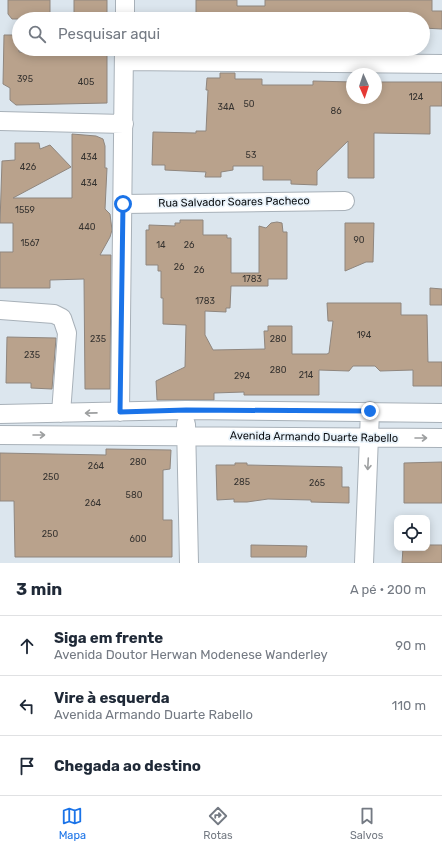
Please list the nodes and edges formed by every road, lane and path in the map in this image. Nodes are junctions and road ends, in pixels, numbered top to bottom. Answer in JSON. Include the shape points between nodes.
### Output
{"nodes":[{"id":1,"x":125,"y":0,"type":"edge"},
{"id":2,"x":125,"y":12,"type":"edge"},
{"id":3,"x":124,"y":56,"type":"edge"},
{"id":4,"x":159,"y":56,"type":"edge"},
{"id":5,"x":442,"y":64,"type":"edge"},
{"id":6,"x":0,"y":121,"type":"edge"},
{"id":7,"x":124,"y":124,"type":"junction"},
{"id":8,"x":345,"y":201,"type":"dead end"},
{"id":9,"x":123,"y":204,"type":"junction"},
{"id":10,"x":0,"y":310,"type":"edge"},
{"id":11,"x":186,"y":410,"type":"junction"},
{"id":12,"x":370,"y":411,"type":"junction"},
{"id":13,"x":120,"y":412,"type":"junction"},
{"id":14,"x":61,"y":413,"type":"junction"},
{"id":15,"x":442,"y":413,"type":"edge"},
{"id":16,"x":0,"y":414,"type":"edge"},
{"id":17,"x":0,"y":434,"type":"edge"},
{"id":18,"x":186,"y":435,"type":"junction"},
{"id":19,"x":369,"y":438,"type":"junction"},
{"id":20,"x":442,"y":438,"type":"edge"},
{"id":21,"x":189,"y":563,"type":"edge"},
{"id":22,"x":364,"y":563,"type":"edge"}],
"edges":[{"from":1,"to":2,"type":"street"},
{"from":3,"to":7,"type":"street"},
{"from":4,"to":5,"type":"street"},
{"from":6,"to":7,"type":"street"},
{"from":7,"to":9,"type":"street"},
{"from":8,"to":9,"type":"street","name":"Rua Salvador Soares Pacheco"},
{"from":9,"to":13,"type":"street"},
{"from":10,"to":14,"type":"street","via":[[54,314],[62,318],[67,333]]},
{"from":11,"to":12,"type":"street"},
{"from":11,"to":13,"type":"street"},
{"from":11,"to":18,"type":"street"},
{"from":12,"to":15,"type":"street"},
{"from":12,"to":19,"type":"street"},
{"from":13,"to":14,"type":"street","one_way":true},
{"from":14,"to":16,"type":"street"},
{"from":17,"to":18,"type":"street","name":"Avenida Armando Duarte Rabello","one_way":true},
{"from":18,"to":19,"type":"street","name":"Avenida Armando Duarte Rabello"},
{"from":18,"to":21,"type":"street"},
{"from":19,"to":20,"type":"street","name":"Avenida Armando Duarte Rabello","one_way":true},
{"from":19,"to":22,"type":"street","one_way":true}]}
